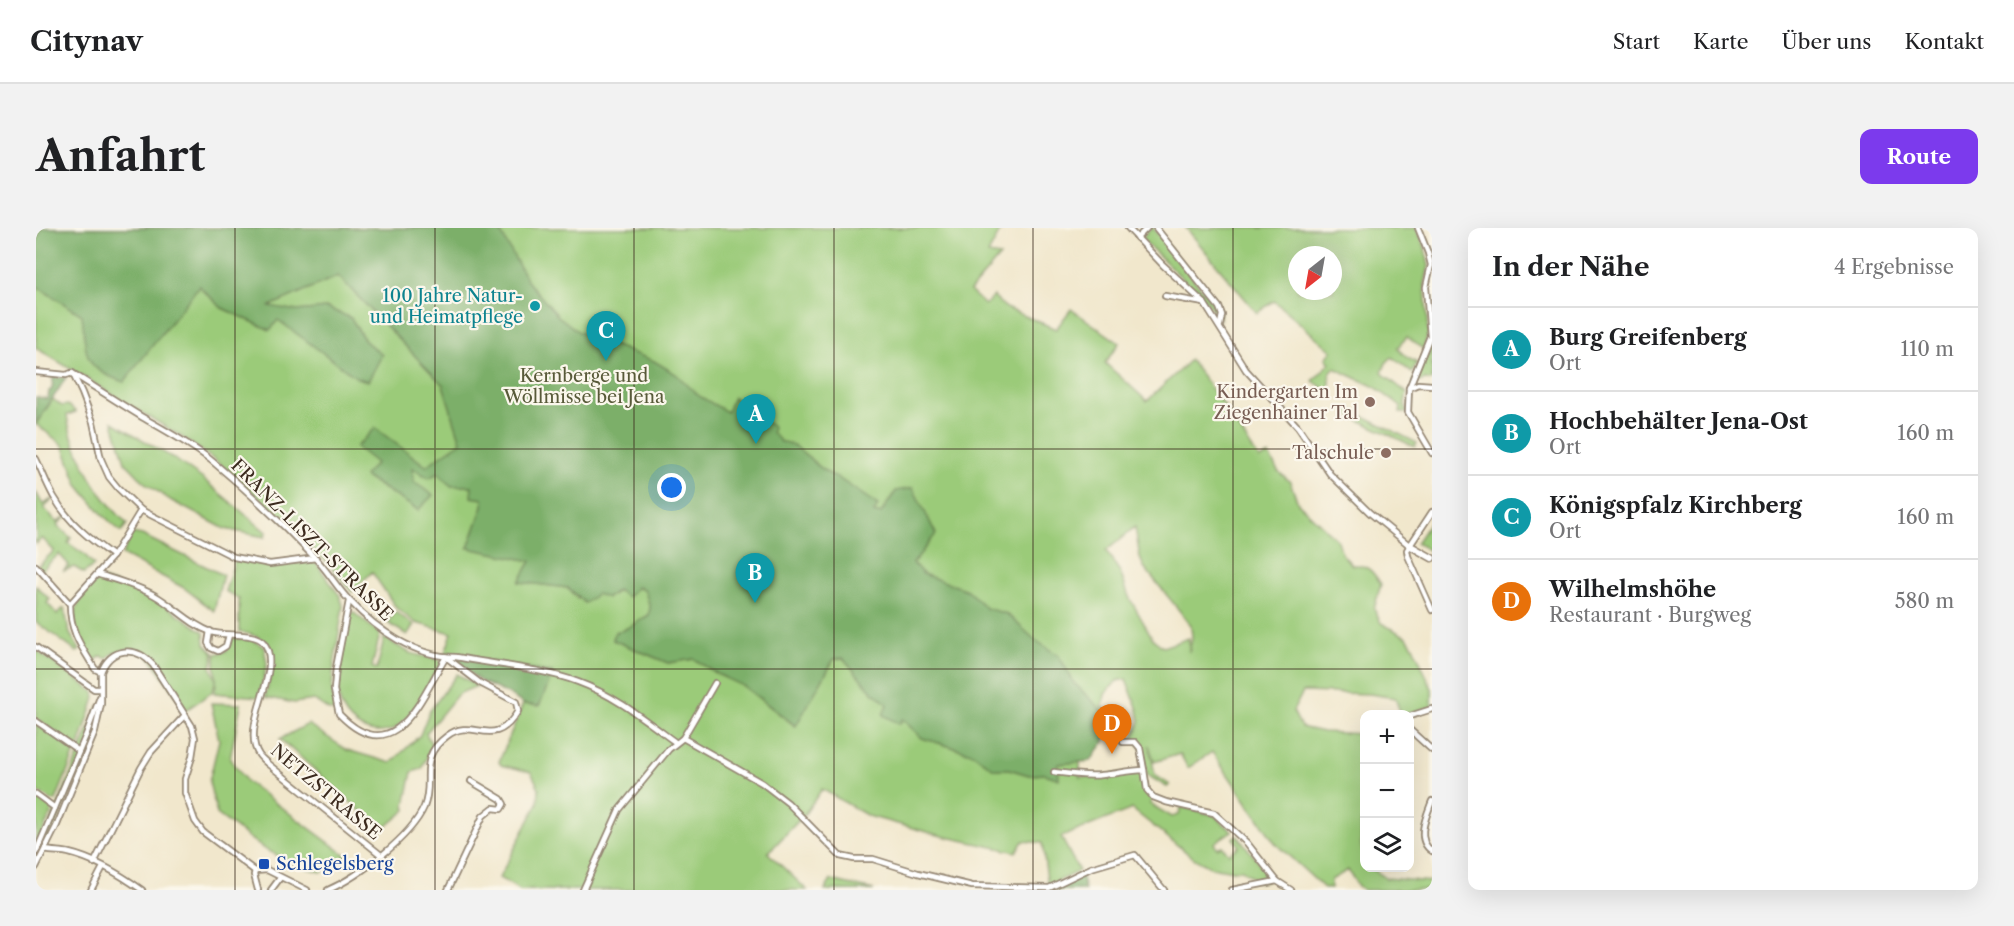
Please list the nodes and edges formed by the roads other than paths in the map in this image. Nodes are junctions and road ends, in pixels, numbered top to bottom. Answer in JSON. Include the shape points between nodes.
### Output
{"nodes":[{"id":1,"x":1128,"y":228,"type":"edge"},
{"id":2,"x":1147,"y":228,"type":"edge"},
{"id":3,"x":1156,"y":228,"type":"edge"},
{"id":4,"x":1418,"y":228,"type":"edge"},
{"id":5,"x":1137,"y":238,"type":"junction"},
{"id":6,"x":1165,"y":296,"type":"dead end"},
{"id":7,"x":1204,"y":303,"type":"junction"},
{"id":8,"x":1220,"y":325,"type":"junction"},
{"id":9,"x":1430,"y":341,"type":"edge"},
{"id":10,"x":36,"y":372,"type":"edge"},
{"id":11,"x":72,"y":373,"type":"junction"},
{"id":12,"x":1432,"y":385,"type":"edge"},
{"id":13,"x":1409,"y":388,"type":"junction"},
{"id":14,"x":1432,"y":453,"type":"edge"},
{"id":15,"x":36,"y":459,"type":"edge"},
{"id":16,"x":141,"y":510,"type":"junction"},
{"id":17,"x":1432,"y":512,"type":"edge"},
{"id":18,"x":1409,"y":545,"type":"junction"},
{"id":19,"x":113,"y":556,"type":"junction"},
{"id":20,"x":316,"y":558,"type":"junction"},
{"id":21,"x":1432,"y":558,"type":"edge"},
{"id":22,"x":36,"y":566,"type":"edge"},
{"id":23,"x":97,"y":574,"type":"junction"},
{"id":24,"x":349,"y":601,"type":"junction"},
{"id":25,"x":70,"y":604,"type":"junction"},
{"id":26,"x":1432,"y":610,"type":"edge"},
{"id":27,"x":210,"y":631,"type":"junction"},
{"id":28,"x":229,"y":635,"type":"junction"},
{"id":29,"x":36,"y":647,"type":"edge"},
{"id":30,"x":446,"y":657,"type":"junction"},
{"id":31,"x":101,"y":672,"type":"junction"},
{"id":32,"x":715,"y":683,"type":"dead end"},
{"id":33,"x":99,"y":689,"type":"junction"},
{"id":34,"x":100,"y":697,"type":"junction"},
{"id":35,"x":1432,"y":709,"type":"edge"},
{"id":36,"x":185,"y":715,"type":"junction"},
{"id":37,"x":1414,"y":715,"type":"edge"},
{"id":38,"x":36,"y":721,"type":"edge"},
{"id":39,"x":1414,"y":734,"type":"edge"},
{"id":40,"x":683,"y":738,"type":"junction"},
{"id":41,"x":675,"y":742,"type":"junction"},
{"id":42,"x":1123,"y":742,"type":"dead end"},
{"id":43,"x":1432,"y":750,"type":"edge"},
{"id":44,"x":79,"y":752,"type":"junction"},
{"id":45,"x":1144,"y":770,"type":"junction"},
{"id":46,"x":1054,"y":772,"type":"dead end"},
{"id":47,"x":471,"y":781,"type":"dead end"},
{"id":48,"x":36,"y":794,"type":"edge"},
{"id":49,"x":1432,"y":801,"type":"edge"},
{"id":50,"x":55,"y":808,"type":"junction"},
{"id":51,"x":45,"y":850,"type":"junction"},
{"id":52,"x":1432,"y":851,"type":"edge"},
{"id":53,"x":36,"y":852,"type":"edge"},
{"id":54,"x":381,"y":855,"type":"junction"},
{"id":55,"x":94,"y":863,"type":"junction"},
{"id":56,"x":36,"y":867,"type":"edge"},
{"id":57,"x":103,"y":867,"type":"junction"},
{"id":58,"x":255,"y":871,"type":"junction"},
{"id":59,"x":280,"y":878,"type":"junction"},
{"id":60,"x":1277,"y":881,"type":"junction"},
{"id":61,"x":91,"y":890,"type":"edge"},
{"id":62,"x":142,"y":890,"type":"edge"},
{"id":63,"x":258,"y":890,"type":"edge"},
{"id":64,"x":271,"y":890,"type":"edge"},
{"id":65,"x":307,"y":890,"type":"edge"},
{"id":66,"x":328,"y":890,"type":"edge"},
{"id":67,"x":448,"y":890,"type":"edge"},
{"id":68,"x":583,"y":890,"type":"edge"},
{"id":69,"x":1164,"y":890,"type":"edge"},
{"id":70,"x":1232,"y":890,"type":"edge"},
{"id":71,"x":1291,"y":890,"type":"edge"}],
"edges":[{"from":1,"to":5,"type":"street"},
{"from":2,"to":5,"type":"street"},
{"from":3,"to":8,"type":"street","via":[[1220,307]]},
{"from":4,"to":9,"type":"street","via":[[1431,265],[1426,287]]},
{"from":5,"to":7,"type":"street"},
{"from":6,"to":7,"type":"street"},
{"from":7,"to":8,"type":"street"},
{"from":8,"to":18,"type":"street","via":[[1246,370],[1298,427],[1328,471]]},
{"from":9,"to":13,"type":"street"},
{"from":10,"to":11,"type":"street"},
{"from":11,"to":16,"type":"street","via":[[86,403],[109,477]]},
{"from":11,"to":20,"type":"street","name":"FRANZ-LISZT-STRASSE","via":[[209,459]]},
{"from":12,"to":13,"type":"street"},
{"from":13,"to":14,"type":"street","via":[[1408,412]]},
{"from":15,"to":19,"type":"street","via":[[66,515]]},
{"from":16,"to":19,"type":"street"},
{"from":16,"to":20,"type":"street","via":[[234,557],[270,564]]},
{"from":17,"to":18,"type":"street"},
{"from":18,"to":21,"type":"street"},
{"from":18,"to":26,"type":"street","via":[[1408,556]]},
{"from":19,"to":23,"type":"street"},
{"from":20,"to":24,"type":"street","name":"FRANZ-LISZT-STRASSE"},
{"from":22,"to":25,"type":"street"},
{"from":23,"to":25,"type":"street"},
{"from":23,"to":27,"type":"street","name":"NETZSTRASSE","via":[[155,596]]},
{"from":24,"to":30,"type":"street","name":"FRANZ-LISZT-STRASSE","via":[[403,643]]},
{"from":24,"to":30,"type":"street","via":[[334,690],[339,714],[359,730],[390,734],[403,726]]},
{"from":25,"to":31,"type":"street","via":[[73,631],[95,669]]},
{"from":27,"to":28,"type":"street","name":"NETZSTRASSE"},
{"from":27,"to":28,"type":"street","name":"NETZSTRASSE","via":[[208,643],[218,651],[226,646]]},
{"from":28,"to":54,"type":"street","name":"NETZSTRASSE","via":[[260,639],[268,653],[270,667],[256,724],[258,754]]},
{"from":29,"to":33,"type":"street"},
{"from":30,"to":41,"type":"street","via":[[580,682],[614,699]]},
{"from":30,"to":54,"type":"street","via":[[480,683],[516,702],[518,711],[498,732],[455,731],[439,744],[427,765],[423,809],[398,841]]},
{"from":31,"to":33,"type":"street"},
{"from":31,"to":36,"type":"street","via":[[118,653],[137,652],[153,665]]},
{"from":32,"to":40,"type":"street"},
{"from":33,"to":34,"type":"street"},
{"from":34,"to":44,"type":"street"},
{"from":34,"to":51,"type":"street","via":[[94,732]]},
{"from":35,"to":37,"type":"street"},
{"from":36,"to":55,"type":"street","via":[[141,768]]},
{"from":36,"to":58,"type":"street","via":[[195,738],[185,779],[185,793],[195,821],[203,832]]},
{"from":38,"to":44,"type":"street"},
{"from":39,"to":43,"type":"street"},
{"from":40,"to":41,"type":"street"},
{"from":40,"to":69,"type":"street","via":[[762,783],[788,803],[840,856],[873,859],[958,884],[1049,888],[1091,868],[1134,855]]},
{"from":41,"to":68,"type":"street","via":[[619,810]]},
{"from":42,"to":45,"type":"street","via":[[1135,742],[1140,748]]},
{"from":44,"to":50,"type":"street"},
{"from":45,"to":46,"type":"street","via":[[1082,776]]},
{"from":45,"to":60,"type":"street","via":[[1147,790],[1153,797],[1214,813],[1247,843]]},
{"from":47,"to":67,"type":"street","via":[[504,804],[483,816]]},
{"from":48,"to":50,"type":"street"},
{"from":49,"to":52,"type":"street","via":[[1422,840]]},
{"from":50,"to":53,"type":"street"},
{"from":51,"to":55,"type":"street","via":[[69,853]]},
{"from":51,"to":56,"type":"street"},
{"from":54,"to":66,"type":"street"},
{"from":55,"to":57,"type":"street"},
{"from":57,"to":61,"type":"street"},
{"from":57,"to":62,"type":"street"},
{"from":58,"to":59,"type":"street","via":[[263,869]]},
{"from":58,"to":63,"type":"street"},
{"from":59,"to":64,"type":"street"},
{"from":59,"to":65,"type":"street"},
{"from":60,"to":70,"type":"street"},
{"from":60,"to":71,"type":"street"}]}
